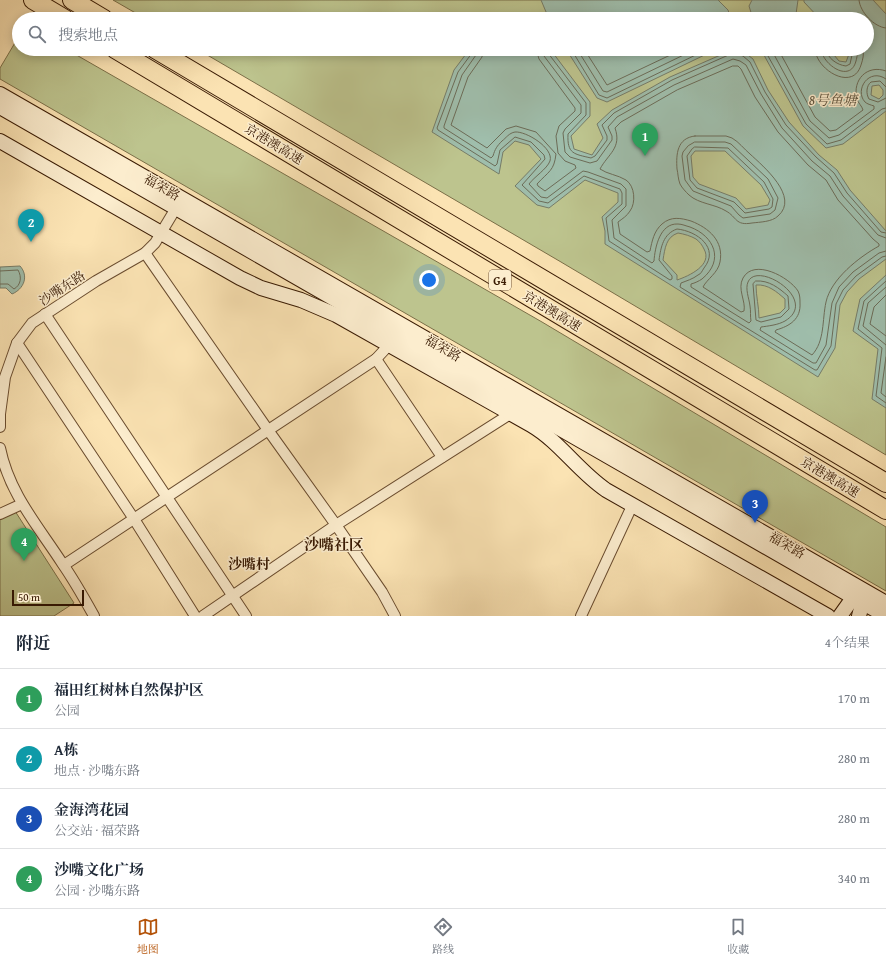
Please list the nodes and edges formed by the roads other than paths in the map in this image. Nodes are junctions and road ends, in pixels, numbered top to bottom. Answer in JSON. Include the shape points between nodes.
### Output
{"nodes":[{"id":1,"x":33,"y":0,"type":"edge"},
{"id":2,"x":72,"y":0,"type":"edge"},
{"id":3,"x":53,"y":12,"type":"edge"},
{"id":4,"x":92,"y":12,"type":"edge"},
{"id":5,"x":127,"y":56,"type":"edge"},
{"id":6,"x":167,"y":56,"type":"edge"},
{"id":7,"x":0,"y":94,"type":"edge"},
{"id":8,"x":0,"y":107,"type":"edge"},
{"id":9,"x":0,"y":141,"type":"edge"},
{"id":10,"x":179,"y":203,"type":"junction"},
{"id":11,"x":161,"y":233,"type":"junction"},
{"id":12,"x":145,"y":253,"type":"junction"},
{"id":13,"x":325,"y":294,"type":"junction"},
{"id":14,"x":45,"y":314,"type":"junction"},
{"id":15,"x":336,"y":315,"type":"junction"},
{"id":16,"x":364,"y":316,"type":"junction"},
{"id":17,"x":17,"y":343,"type":"junction"},
{"id":18,"x":390,"y":345,"type":"junction"},
{"id":19,"x":376,"y":359,"type":"junction"},
{"id":20,"x":517,"y":410,"type":"junction"},
{"id":21,"x":0,"y":427,"type":"edge"},
{"id":22,"x":268,"y":430,"type":"junction"},
{"id":23,"x":0,"y":448,"type":"edge"},
{"id":24,"x":442,"y":457,"type":"junction"},
{"id":25,"x":886,"y":483,"type":"edge"},
{"id":26,"x":167,"y":497,"type":"junction"},
{"id":27,"x":22,"y":504,"type":"junction"},
{"id":28,"x":632,"y":506,"type":"junction"},
{"id":29,"x":886,"y":510,"type":"edge"},
{"id":30,"x":0,"y":514,"type":"edge"},
{"id":31,"x":134,"y":519,"type":"junction"},
{"id":32,"x":336,"y":525,"type":"junction"},
{"id":33,"x":64,"y":565,"type":"junction"},
{"id":34,"x":862,"y":595,"type":"junction"},
{"id":35,"x":232,"y":596,"type":"junction"},
{"id":36,"x":886,"y":603,"type":"edge"},
{"id":37,"x":807,"y":604,"type":"junction"},
{"id":38,"x":94,"y":616,"type":"edge"},
{"id":39,"x":195,"y":616,"type":"edge"},
{"id":40,"x":202,"y":616,"type":"edge"},
{"id":41,"x":246,"y":616,"type":"edge"},
{"id":42,"x":395,"y":616,"type":"edge"},
{"id":43,"x":581,"y":616,"type":"edge"},
{"id":44,"x":815,"y":616,"type":"edge"},
{"id":45,"x":828,"y":616,"type":"edge"},
{"id":46,"x":840,"y":616,"type":"edge"},
{"id":47,"x":859,"y":616,"type":"edge"},
{"id":48,"x":868,"y":616,"type":"edge"},
{"id":49,"x":878,"y":616,"type":"edge"},
{"id":50,"x":886,"y":616,"type":"edge"}],
"edges":[{"from":1,"to":3,"type":"highway"},
{"from":2,"to":4,"type":"highway"},
{"from":5,"to":29,"type":"highway","name":"京港澳高速","number":"G4"},
{"from":6,"to":25,"type":"highway","name":"京港澳高速","number":"G4"},
{"from":7,"to":10,"type":"main road","name":"福荣路"},
{"from":8,"to":10,"type":"main road","name":"福荣路"},
{"from":9,"to":11,"type":"main road"},
{"from":10,"to":11,"type":"street","name":"沙嘴东路"},
{"from":10,"to":13,"type":"main road","name":"福荣路"},
{"from":10,"to":34,"type":"main road","name":"福荣路"},
{"from":11,"to":12,"type":"street","name":"沙嘴东路"},
{"from":11,"to":15,"type":"main road","via":[[248,283],[318,306]]},
{"from":12,"to":14,"type":"street","name":"沙嘴东路"},
{"from":12,"to":22,"type":"street"},
{"from":13,"to":15,"type":"main road"},
{"from":13,"to":16,"type":"main road","name":"福荣路"},
{"from":14,"to":17,"type":"street","name":"沙嘴东路","via":[[32,323]]},
{"from":14,"to":26,"type":"street"},
{"from":15,"to":16,"type":"main road"},
{"from":15,"to":18,"type":"main road"},
{"from":16,"to":20,"type":"main road","name":"福荣路"},
{"from":17,"to":21,"type":"street","name":"沙嘴东路","via":[[5,377]]},
{"from":17,"to":31,"type":"street"},
{"from":18,"to":19,"type":"street"},
{"from":18,"to":20,"type":"main road"},
{"from":19,"to":22,"type":"street"},
{"from":19,"to":24,"type":"street"},
{"from":20,"to":24,"type":"street"},
{"from":20,"to":28,"type":"main road","via":[[548,436],[599,486]]},
{"from":20,"to":34,"type":"main road","name":"福荣路"},
{"from":22,"to":26,"type":"street"},
{"from":22,"to":32,"type":"street"},
{"from":23,"to":27,"type":"street","via":[[7,475]]},
{"from":24,"to":32,"type":"street"},
{"from":26,"to":31,"type":"street"},
{"from":26,"to":35,"type":"street"},
{"from":27,"to":30,"type":"street"},
{"from":27,"to":33,"type":"street"},
{"from":28,"to":37,"type":"main road"},
{"from":28,"to":43,"type":"street"},
{"from":31,"to":33,"type":"street"},
{"from":31,"to":39,"type":"street"},
{"from":32,"to":35,"type":"street"},
{"from":32,"to":42,"type":"street","via":[[382,592]]},
{"from":33,"to":38,"type":"street"},
{"from":34,"to":36,"type":"main road","name":"福荣路"},
{"from":34,"to":46,"type":"main road"},
{"from":34,"to":47,"type":"main road"},
{"from":34,"to":50,"type":"main road","name":"福荣路"},
{"from":35,"to":40,"type":"street"},
{"from":35,"to":41,"type":"street"},
{"from":37,"to":44,"type":"main road"},
{"from":37,"to":45,"type":"main road"},
{"from":48,"to":49,"type":"main road"}]}
